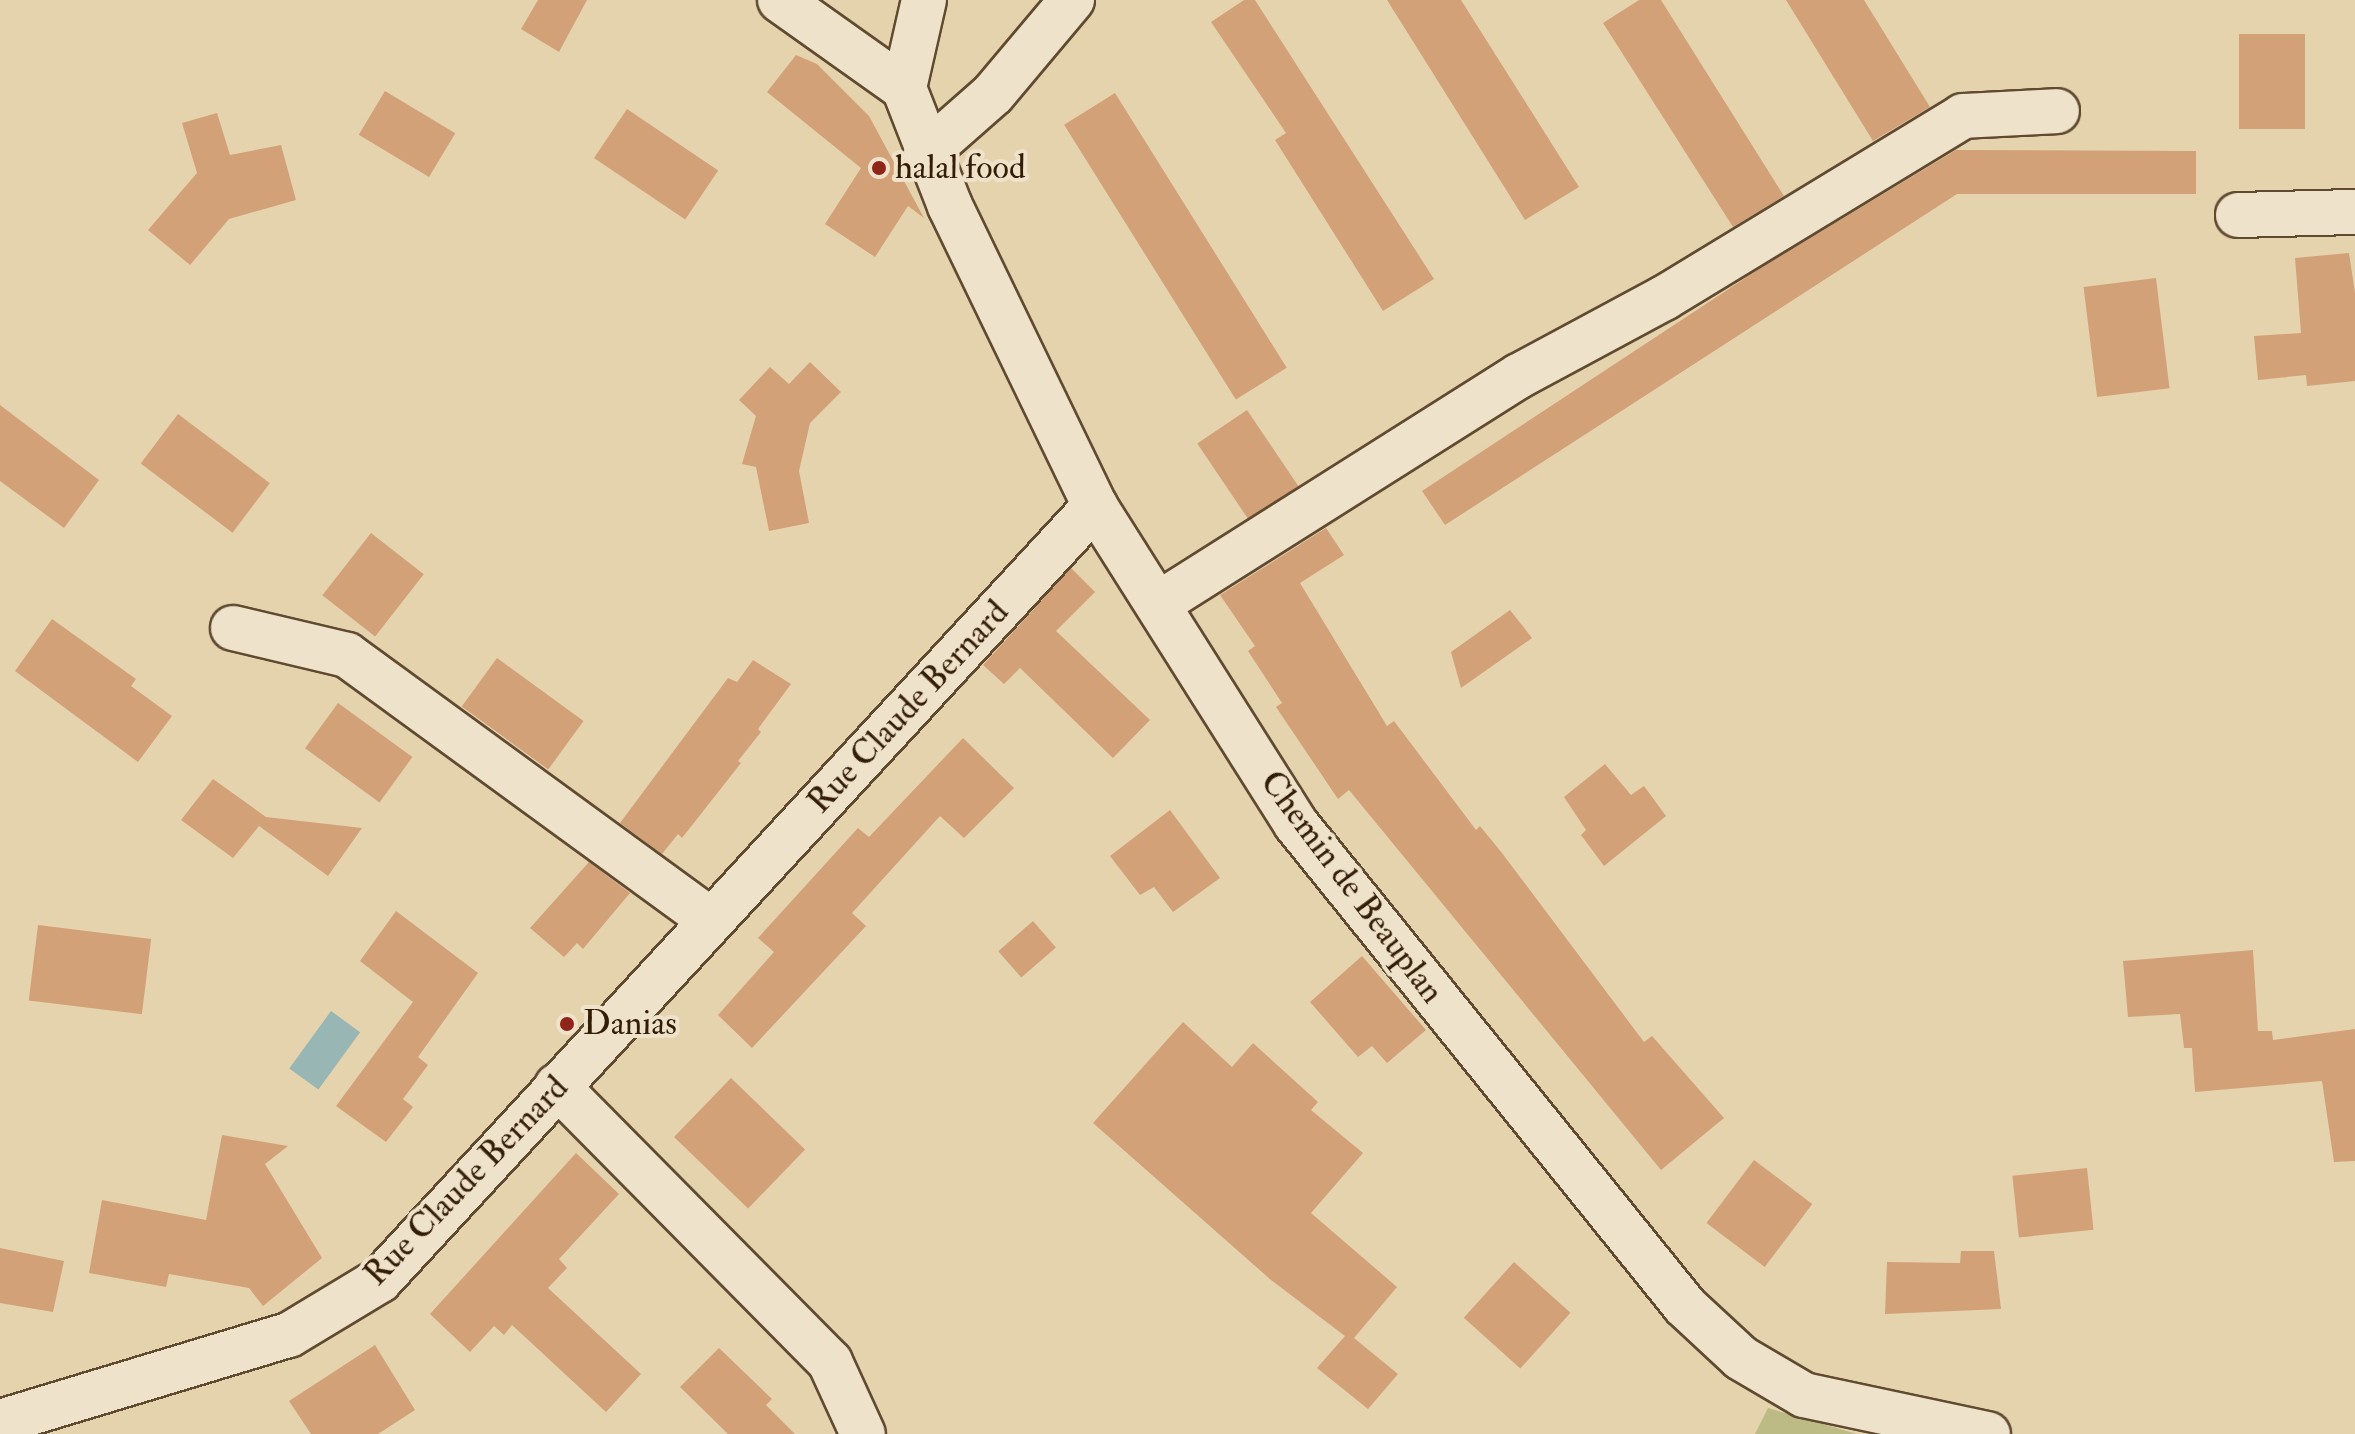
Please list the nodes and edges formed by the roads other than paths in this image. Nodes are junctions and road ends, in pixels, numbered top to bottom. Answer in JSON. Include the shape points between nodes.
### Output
{"nodes":[{"id":1,"x":780,"y":0,"type":"edge"},
{"id":2,"x":924,"y":0,"type":"edge"},
{"id":3,"x":1072,"y":0,"type":"edge"},
{"id":4,"x":904,"y":88,"type":"junction"},
{"id":5,"x":2057,"y":111,"type":"dead end"},
{"id":6,"x":926,"y":153,"type":"junction"},
{"id":7,"x":2355,"y":212,"type":"edge"},
{"id":8,"x":2238,"y":215,"type":"dead end"},
{"id":9,"x":1095,"y":506,"type":"junction"},
{"id":10,"x":1158,"y":604,"type":"junction"},
{"id":11,"x":233,"y":628,"type":"dead end"},
{"id":12,"x":710,"y":920,"type":"junction"},
{"id":13,"x":557,"y":1086,"type":"junction"},
{"id":14,"x":0,"y":1422,"type":"edge"},
{"id":15,"x":863,"y":1434,"type":"edge"},
{"id":16,"x":1988,"y":1434,"type":"edge"}],
"edges":[{"from":1,"to":4,"type":"street"},
{"from":2,"to":4,"type":"street"},
{"from":3,"to":6,"type":"street","via":[[993,94]]},
{"from":4,"to":6,"type":"street","name":"Chemin de Beauplan"},
{"from":5,"to":10,"type":"street","via":[[1963,116],[1664,298],[1519,376]]},
{"from":6,"to":9,"type":"street","name":"Chemin de Beauplan"},
{"from":7,"to":8,"type":"street"},
{"from":9,"to":10,"type":"street","name":"Chemin de Beauplan"},
{"from":9,"to":12,"type":"street","name":"Rue Claude Bernard"},
{"from":10,"to":16,"type":"street","name":"Chemin de Beauplan","via":[[1296,824],[1685,1306],[1741,1358],[1804,1395]]},
{"from":11,"to":12,"type":"street","via":[[347,655]]},
{"from":12,"to":13,"type":"street","name":"Rue Claude Bernard"},
{"from":13,"to":14,"type":"street","name":"Rue Claude Bernard","via":[[380,1280],[302,1327]]},
{"from":13,"to":15,"type":"street","via":[[830,1362]]}]}
